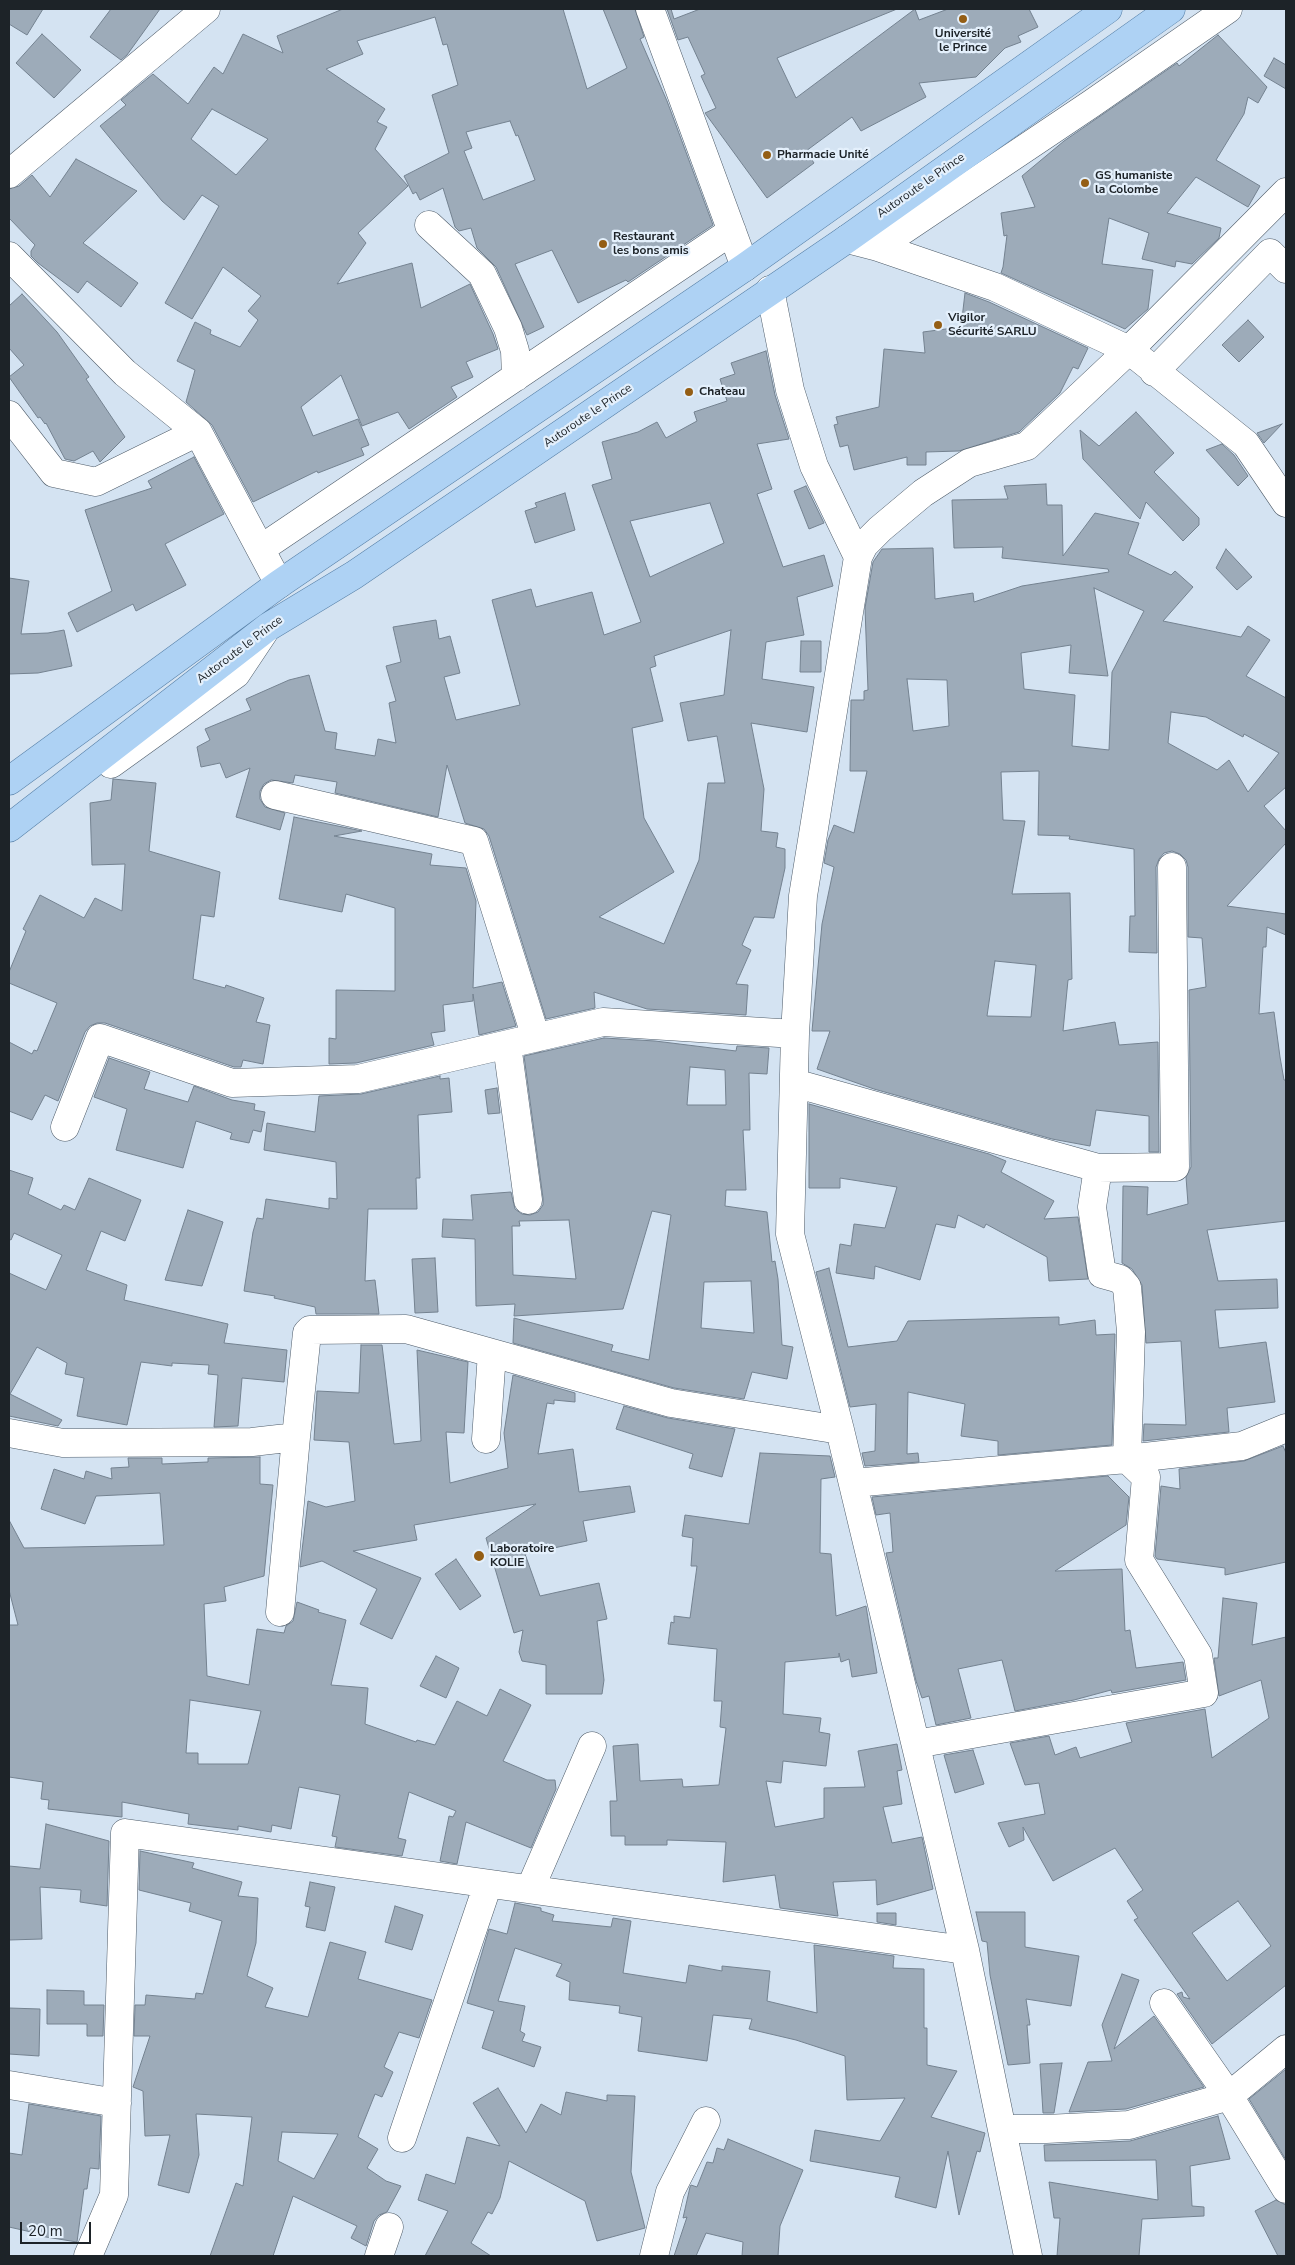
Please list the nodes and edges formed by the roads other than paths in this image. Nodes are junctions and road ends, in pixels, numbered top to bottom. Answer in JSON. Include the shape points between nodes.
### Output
{"nodes":[{"id":1,"x":206,"y":9,"type":"edge"},
{"id":2,"x":650,"y":9,"type":"edge"},
{"id":3,"x":1108,"y":9,"type":"edge"},
{"id":4,"x":1171,"y":9,"type":"edge"},
{"id":5,"x":1228,"y":9,"type":"edge"},
{"id":6,"x":9,"y":174,"type":"edge"},
{"id":7,"x":1286,"y":192,"type":"edge"},
{"id":8,"x":429,"y":224,"type":"dead end"},
{"id":9,"x":732,"y":231,"type":"junction"},
{"id":10,"x":847,"y":239,"type":"junction"},
{"id":11,"x":878,"y":247,"type":"junction"},
{"id":12,"x":9,"y":256,"type":"edge"},
{"id":13,"x":744,"y":267,"type":"junction"},
{"id":14,"x":1286,"y":269,"type":"edge"},
{"id":15,"x":770,"y":290,"type":"junction"},
{"id":16,"x":1129,"y":350,"type":"junction"},
{"id":17,"x":1154,"y":372,"type":"junction"},
{"id":18,"x":516,"y":377,"type":"junction"},
{"id":19,"x":9,"y":415,"type":"edge"},
{"id":20,"x":198,"y":432,"type":"junction"},
{"id":21,"x":1286,"y":503,"type":"edge"},
{"id":22,"x":262,"y":548,"type":"junction"},
{"id":23,"x":858,"y":557,"type":"junction"},
{"id":24,"x":279,"y":584,"type":"junction"},
{"id":25,"x":268,"y":627,"type":"junction"},
{"id":26,"x":9,"y":781,"type":"edge"},
{"id":27,"x":275,"y":795,"type":"dead end"},
{"id":28,"x":9,"y":828,"type":"edge"},
{"id":29,"x":9,"y":842,"type":"edge"},
{"id":30,"x":1172,"y":867,"type":"dead end"},
{"id":31,"x":795,"y":1034,"type":"junction"},
{"id":32,"x":536,"y":1038,"type":"junction"},
{"id":33,"x":507,"y":1045,"type":"junction"},
{"id":34,"x":794,"y":1083,"type":"junction"},
{"id":35,"x":65,"y":1127,"type":"dead end"},
{"id":36,"x":1098,"y":1168,"type":"junction"},
{"id":37,"x":528,"y":1200,"type":"dead end"},
{"id":38,"x":492,"y":1353,"type":"junction"},
{"id":39,"x":1286,"y":1428,"type":"edge"},
{"id":40,"x":840,"y":1430,"type":"junction"},
{"id":41,"x":9,"y":1433,"type":"edge"},
{"id":42,"x":296,"y":1437,"type":"junction"},
{"id":43,"x":486,"y":1439,"type":"dead end"},
{"id":44,"x":1127,"y":1459,"type":"junction"},
{"id":45,"x":853,"y":1483,"type":"junction"},
{"id":46,"x":280,"y":1612,"type":"dead end"},
{"id":47,"x":916,"y":1744,"type":"junction"},
{"id":48,"x":592,"y":1746,"type":"dead end"},
{"id":49,"x":488,"y":1884,"type":"junction"},
{"id":50,"x":530,"y":1889,"type":"junction"},
{"id":51,"x":965,"y":1950,"type":"junction"},
{"id":52,"x":1164,"y":2003,"type":"dead end"},
{"id":53,"x":1286,"y":2049,"type":"edge"},
{"id":54,"x":9,"y":2085,"type":"edge"},
{"id":55,"x":1229,"y":2096,"type":"junction"},
{"id":56,"x":117,"y":2104,"type":"junction"},
{"id":57,"x":706,"y":2121,"type":"dead end"},
{"id":58,"x":1002,"y":2129,"type":"junction"},
{"id":59,"x":402,"y":2138,"type":"dead end"},
{"id":60,"x":1286,"y":2189,"type":"edge"},
{"id":61,"x":390,"y":2227,"type":"dead end"},
{"id":62,"x":88,"y":2256,"type":"edge"},
{"id":63,"x":380,"y":2256,"type":"edge"},
{"id":64,"x":654,"y":2256,"type":"edge"},
{"id":65,"x":1028,"y":2256,"type":"edge"}],
"edges":[{"from":1,"to":6,"type":"street"},
{"from":2,"to":9,"type":"street"},
{"from":3,"to":13,"type":"main road"},
{"from":4,"to":10,"type":"main road","name":"Autoroute le Prince"},
{"from":5,"to":11,"type":"street"},
{"from":7,"to":16,"type":"street"},
{"from":8,"to":18,"type":"street","via":[[482,274],[508,328],[515,351]]},
{"from":9,"to":13,"type":"street"},
{"from":9,"to":18,"type":"street"},
{"from":10,"to":11,"type":"street"},
{"from":10,"to":15,"type":"main road","name":"Autoroute le Prince"},
{"from":11,"to":16,"type":"street","via":[[995,287]]},
{"from":12,"to":20,"type":"street","via":[[125,373]]},
{"from":13,"to":24,"type":"main road"},
{"from":14,"to":17,"type":"street","via":[[1270,252]]},
{"from":15,"to":23,"type":"street","via":[[790,390],[814,466]]},
{"from":15,"to":25,"type":"main road","name":"Autoroute le Prince","via":[[354,575]]},
{"from":16,"to":17,"type":"street"},
{"from":16,"to":23,"type":"street","via":[[1027,446],[969,463],[923,493],[880,529],[864,545]]},
{"from":17,"to":21,"type":"street","via":[[1246,444]]},
{"from":18,"to":22,"type":"street"},
{"from":19,"to":20,"type":"street","via":[[54,472],[96,482]]},
{"from":20,"to":22,"type":"street"},
{"from":22,"to":24,"type":"street"},
{"from":23,"to":31,"type":"street","via":[[803,896]]},
{"from":24,"to":26,"type":"main road"},
{"from":25,"to":28,"type":"main road","name":"Autoroute le Prince"},
{"from":25,"to":29,"type":"street","via":[[236,674]]},
{"from":27,"to":32,"type":"street","via":[[474,841]]},
{"from":30,"to":36,"type":"street","via":[[1175,1168]]},
{"from":31,"to":32,"type":"street","via":[[603,1022]]},
{"from":31,"to":34,"type":"street"},
{"from":32,"to":33,"type":"street"},
{"from":33,"to":35,"type":"street","via":[[358,1079],[232,1083],[100,1038]]},
{"from":33,"to":37,"type":"street"},
{"from":34,"to":36,"type":"street"},
{"from":34,"to":40,"type":"street","via":[[790,1234]]},
{"from":36,"to":44,"type":"street","via":[[1092,1207],[1102,1274],[1120,1279],[1128,1296],[1131,1332]]},
{"from":38,"to":40,"type":"street","via":[[671,1403]]},
{"from":38,"to":42,"type":"street","via":[[406,1329],[310,1330],[307,1333]]},
{"from":38,"to":43,"type":"street"},
{"from":39,"to":44,"type":"street","via":[[1242,1446]]},
{"from":40,"to":45,"type":"street"},
{"from":41,"to":42,"type":"street","via":[[63,1443],[252,1442]]},
{"from":42,"to":46,"type":"street"},
{"from":44,"to":45,"type":"street"},
{"from":44,"to":47,"type":"street","via":[[1146,1477],[1139,1560],[1198,1655],[1204,1693]]},
{"from":45,"to":47,"type":"street"},
{"from":47,"to":51,"type":"street"},
{"from":48,"to":50,"type":"street"},
{"from":49,"to":50,"type":"street"},
{"from":49,"to":56,"type":"street","via":[[125,1832]]},
{"from":49,"to":59,"type":"street"},
{"from":50,"to":51,"type":"street"},
{"from":51,"to":58,"type":"street"},
{"from":52,"to":55,"type":"street"},
{"from":53,"to":55,"type":"street"},
{"from":54,"to":56,"type":"street"},
{"from":55,"to":58,"type":"street","via":[[1129,2125]]},
{"from":55,"to":60,"type":"street"},
{"from":56,"to":62,"type":"street","via":[[114,2195]]},
{"from":57,"to":64,"type":"street","via":[[670,2192]]},
{"from":58,"to":65,"type":"street"},
{"from":61,"to":63,"type":"street"}]}
